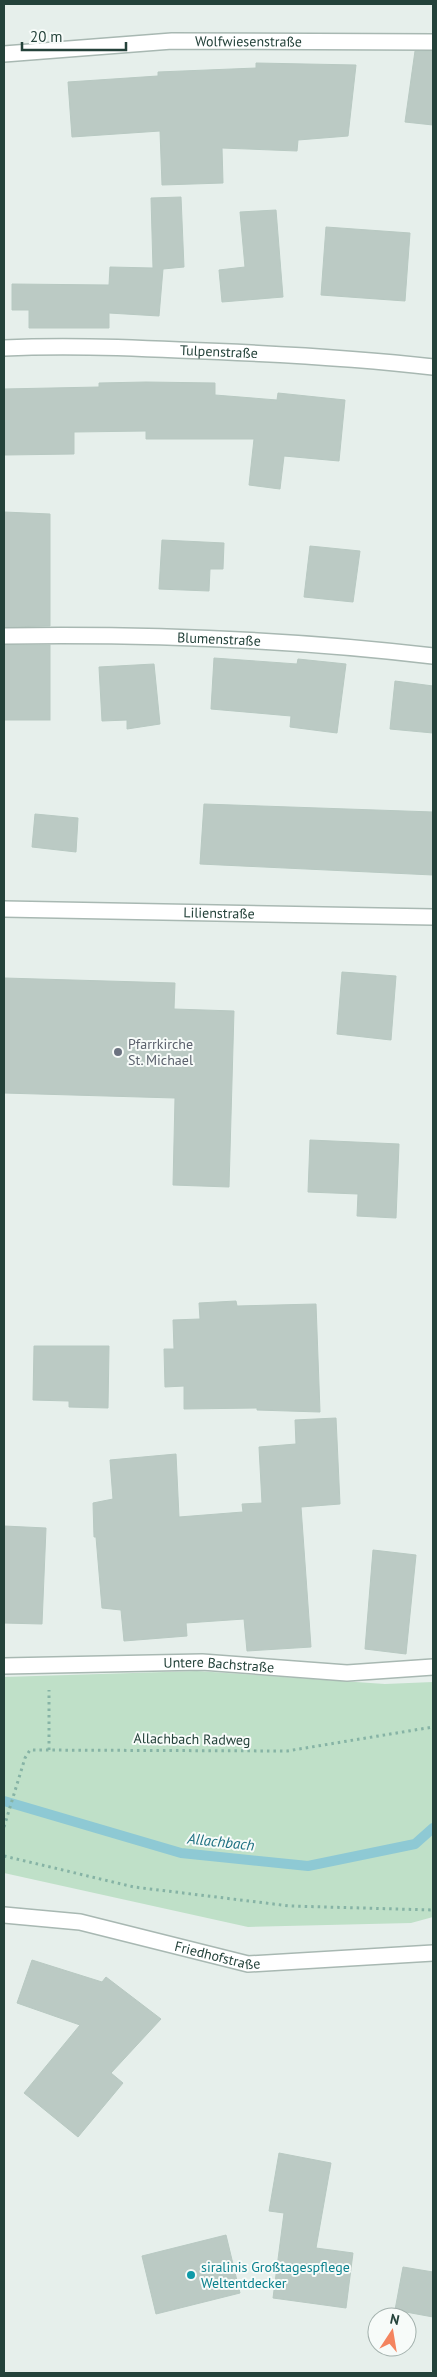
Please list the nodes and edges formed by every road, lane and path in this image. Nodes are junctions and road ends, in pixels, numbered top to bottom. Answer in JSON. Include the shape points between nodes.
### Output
{"nodes":[{"id":1,"x":433,"y":42,"type":"edge"},
{"id":2,"x":4,"y":54,"type":"edge"},
{"id":3,"x":4,"y":348,"type":"edge"},
{"id":4,"x":433,"y":367,"type":"edge"},
{"id":5,"x":4,"y":636,"type":"edge"},
{"id":6,"x":433,"y":656,"type":"edge"},
{"id":7,"x":4,"y":909,"type":"edge"},
{"id":8,"x":433,"y":918,"type":"edge"},
{"id":9,"x":49,"y":1665,"type":"junction"},
{"id":10,"x":4,"y":1666,"type":"edge"},
{"id":11,"x":433,"y":1666,"type":"edge"},
{"id":12,"x":433,"y":1727,"type":"edge"},
{"id":13,"x":48,"y":1750,"type":"junction"},
{"id":14,"x":4,"y":1827,"type":"edge"},
{"id":15,"x":4,"y":1856,"type":"edge"},
{"id":16,"x":432,"y":1910,"type":"edge"},
{"id":17,"x":4,"y":1915,"type":"edge"},
{"id":18,"x":433,"y":1953,"type":"edge"}],
"edges":[{"from":1,"to":2,"type":"street","name":"Wolfwiesenstraße","via":[[172,40]]},
{"from":3,"to":4,"type":"street","name":"Tulpenstraße","via":[[119,347]]},
{"from":5,"to":6,"type":"street","name":"Blumenstraße","via":[[281,640]]},
{"from":7,"to":8,"type":"street","name":"Lilienstraße"},
{"from":9,"to":10,"type":"street","name":"Untere Bachstraße"},
{"from":9,"to":11,"type":"street","name":"Untere Bachstraße","via":[[202,1662],[347,1673]]},
{"from":9,"to":13,"type":"path"},
{"from":12,"to":13,"type":"path","name":"Allachbach Radweg","via":[[287,1751]]},
{"from":13,"to":14,"type":"path","name":"Allachbach Radweg","via":[[30,1750],[25,1758]]},
{"from":15,"to":16,"type":"path","via":[[134,1886],[271,1904]]},
{"from":17,"to":18,"type":"street","name":"Friedhofstraße","via":[[80,1922],[248,1964]]}]}
